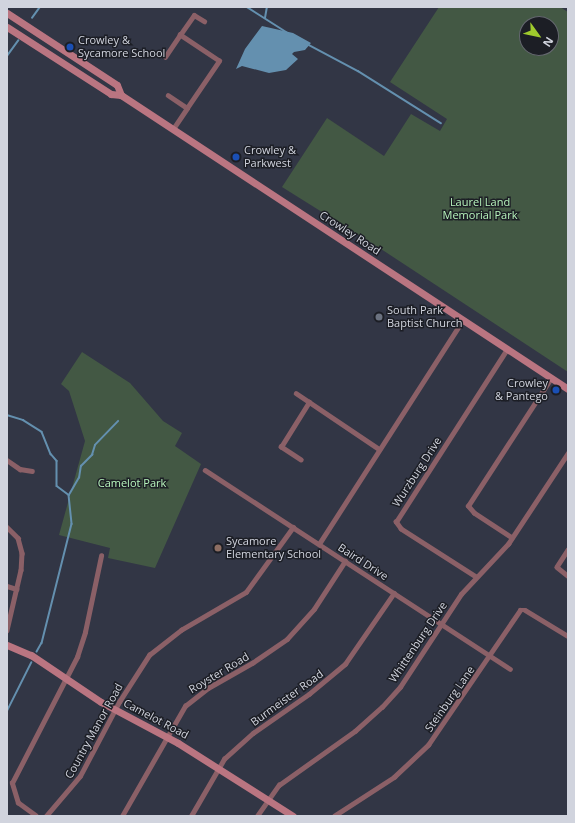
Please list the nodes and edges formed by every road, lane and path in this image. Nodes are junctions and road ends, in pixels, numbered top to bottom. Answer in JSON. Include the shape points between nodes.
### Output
{"nodes":[{"id":1,"x":7,"y":13,"type":"edge"},
{"id":2,"x":204,"y":21,"type":"dead end"},
{"id":3,"x":7,"y":27,"type":"edge"},
{"id":4,"x":180,"y":35,"type":"junction"},
{"id":5,"x":165,"y":58,"type":"dead end"},
{"id":6,"x":121,"y":95,"type":"junction"},
{"id":7,"x":168,"y":95,"type":"dead end"},
{"id":8,"x":187,"y":108,"type":"junction"},
{"id":9,"x":174,"y":129,"type":"junction"},
{"id":10,"x":463,"y":320,"type":"junction"},
{"id":11,"x":507,"y":349,"type":"junction"},
{"id":12,"x":551,"y":378,"type":"junction"},
{"id":13,"x":568,"y":389,"type":"edge"},
{"id":14,"x":296,"y":393,"type":"dead end"},
{"id":15,"x":309,"y":402,"type":"junction"},
{"id":16,"x":380,"y":449,"type":"junction"},
{"id":17,"x":568,"y":453,"type":"edge"},
{"id":18,"x":7,"y":460,"type":"edge"},
{"id":19,"x":301,"y":460,"type":"dead end"},
{"id":20,"x":205,"y":470,"type":"dead end"},
{"id":21,"x":32,"y":471,"type":"dead end"},
{"id":22,"x":7,"y":527,"type":"edge"},
{"id":23,"x":293,"y":527,"type":"junction"},
{"id":24,"x":512,"y":538,"type":"junction"},
{"id":25,"x":319,"y":544,"type":"junction"},
{"id":26,"x":568,"y":550,"type":"edge"},
{"id":27,"x":101,"y":556,"type":"dead end"},
{"id":28,"x":345,"y":561,"type":"junction"},
{"id":29,"x":568,"y":576,"type":"edge"},
{"id":30,"x":476,"y":577,"type":"junction"},
{"id":31,"x":7,"y":586,"type":"edge"},
{"id":32,"x":17,"y":589,"type":"junction"},
{"id":33,"x":394,"y":593,"type":"junction"},
{"id":34,"x":442,"y":624,"type":"junction"},
{"id":35,"x":7,"y":630,"type":"edge"},
{"id":36,"x":568,"y":636,"type":"edge"},
{"id":37,"x":7,"y":645,"type":"edge"},
{"id":38,"x":490,"y":656,"type":"junction"},
{"id":39,"x":510,"y":669,"type":"dead end"},
{"id":40,"x":67,"y":678,"type":"junction"},
{"id":41,"x":115,"y":710,"type":"junction"},
{"id":42,"x":167,"y":737,"type":"junction"},
{"id":43,"x":219,"y":768,"type":"junction"},
{"id":44,"x":267,"y":800,"type":"junction"},
{"id":45,"x":36,"y":816,"type":"edge"},
{"id":46,"x":46,"y":816,"type":"edge"},
{"id":47,"x":122,"y":816,"type":"edge"},
{"id":48,"x":191,"y":816,"type":"edge"},
{"id":49,"x":257,"y":816,"type":"edge"},
{"id":50,"x":293,"y":816,"type":"edge"},
{"id":51,"x":334,"y":816,"type":"edge"}],
"edges":[{"from":1,"to":6,"type":"main road","name":"Crowley Road","via":[[117,85]]},
{"from":2,"to":4,"type":"street","via":[[194,15]]},
{"from":3,"to":6,"type":"main road","name":"Crowley Road","via":[[111,94]]},
{"from":4,"to":5,"type":"street"},
{"from":4,"to":8,"type":"street","via":[[219,61]]},
{"from":6,"to":9,"type":"main road","name":"Crowley Road"},
{"from":7,"to":8,"type":"street"},
{"from":8,"to":9,"type":"street"},
{"from":9,"to":10,"type":"main road","name":"Crowley Road"},
{"from":10,"to":11,"type":"main road","name":"Crowley Road"},
{"from":10,"to":16,"type":"street"},
{"from":11,"to":12,"type":"main road","name":"Crowley Road"},
{"from":11,"to":30,"type":"street","name":"Wurzburg Drive","via":[[396,522],[400,529]]},
{"from":12,"to":13,"type":"main road","name":"Crowley Road"},
{"from":12,"to":24,"type":"street","via":[[468,506],[474,513]]},
{"from":14,"to":15,"type":"street"},
{"from":15,"to":16,"type":"street"},
{"from":15,"to":19,"type":"street","via":[[280,447]]},
{"from":16,"to":25,"type":"street"},
{"from":17,"to":24,"type":"street","name":"Whittenburg Drive"},
{"from":18,"to":21,"type":"street","via":[[20,469]]},
{"from":20,"to":23,"type":"street","name":"Baird Drive"},
{"from":22,"to":32,"type":"street","via":[[18,538],[22,548]]},
{"from":23,"to":25,"type":"street","name":"Baird Drive"},
{"from":23,"to":41,"type":"street","name":"Country Manor Road","via":[[246,592],[181,630],[149,655]]},
{"from":24,"to":30,"type":"street","name":"Whittenburg Drive"},
{"from":25,"to":28,"type":"street","name":"Baird Drive"},
{"from":26,"to":29,"type":"street","via":[[558,568]]},
{"from":27,"to":40,"type":"street","via":[[85,632]]},
{"from":28,"to":33,"type":"street","name":"Baird Drive"},
{"from":28,"to":42,"type":"street","name":"Royster Road","via":[[314,609],[296,631],[266,654],[194,697],[185,706]]},
{"from":30,"to":34,"type":"street","name":"Whittenburg Drive"},
{"from":31,"to":32,"type":"street"},
{"from":32,"to":35,"type":"street"},
{"from":33,"to":34,"type":"street","name":"Baird Drive"},
{"from":33,"to":43,"type":"street","name":"Burmeister Road","via":[[345,664],[309,694],[232,750]]},
{"from":34,"to":38,"type":"street","name":"Baird Drive"},
{"from":34,"to":44,"type":"street","name":"Whittenburg Drive","via":[[400,687],[382,708],[355,731],[279,785]]},
{"from":36,"to":38,"type":"street","name":"Steinburg Lane","via":[[534,615],[520,610]]},
{"from":37,"to":40,"type":"main road","name":"Camelot Road","via":[[31,655]]},
{"from":38,"to":39,"type":"street","name":"Baird Drive"},
{"from":38,"to":51,"type":"street","name":"Steinburg Lane","via":[[428,745],[394,777]]},
{"from":40,"to":41,"type":"main road","name":"Camelot Road"},
{"from":40,"to":45,"type":"street","via":[[14,778],[14,794],[18,803]]},
{"from":41,"to":42,"type":"main road","name":"Camelot Road"},
{"from":41,"to":46,"type":"street","name":"Country Manor Road","via":[[80,776]]},
{"from":42,"to":43,"type":"main road","name":"Camelot Road"},
{"from":42,"to":47,"type":"street","name":"Royster Road"},
{"from":43,"to":44,"type":"main road","name":"Camelot Road"},
{"from":43,"to":48,"type":"street","name":"Burmeister Road"},
{"from":44,"to":49,"type":"street","name":"Whittenburg Drive"},
{"from":44,"to":50,"type":"main road","name":"Camelot Road"}]}
